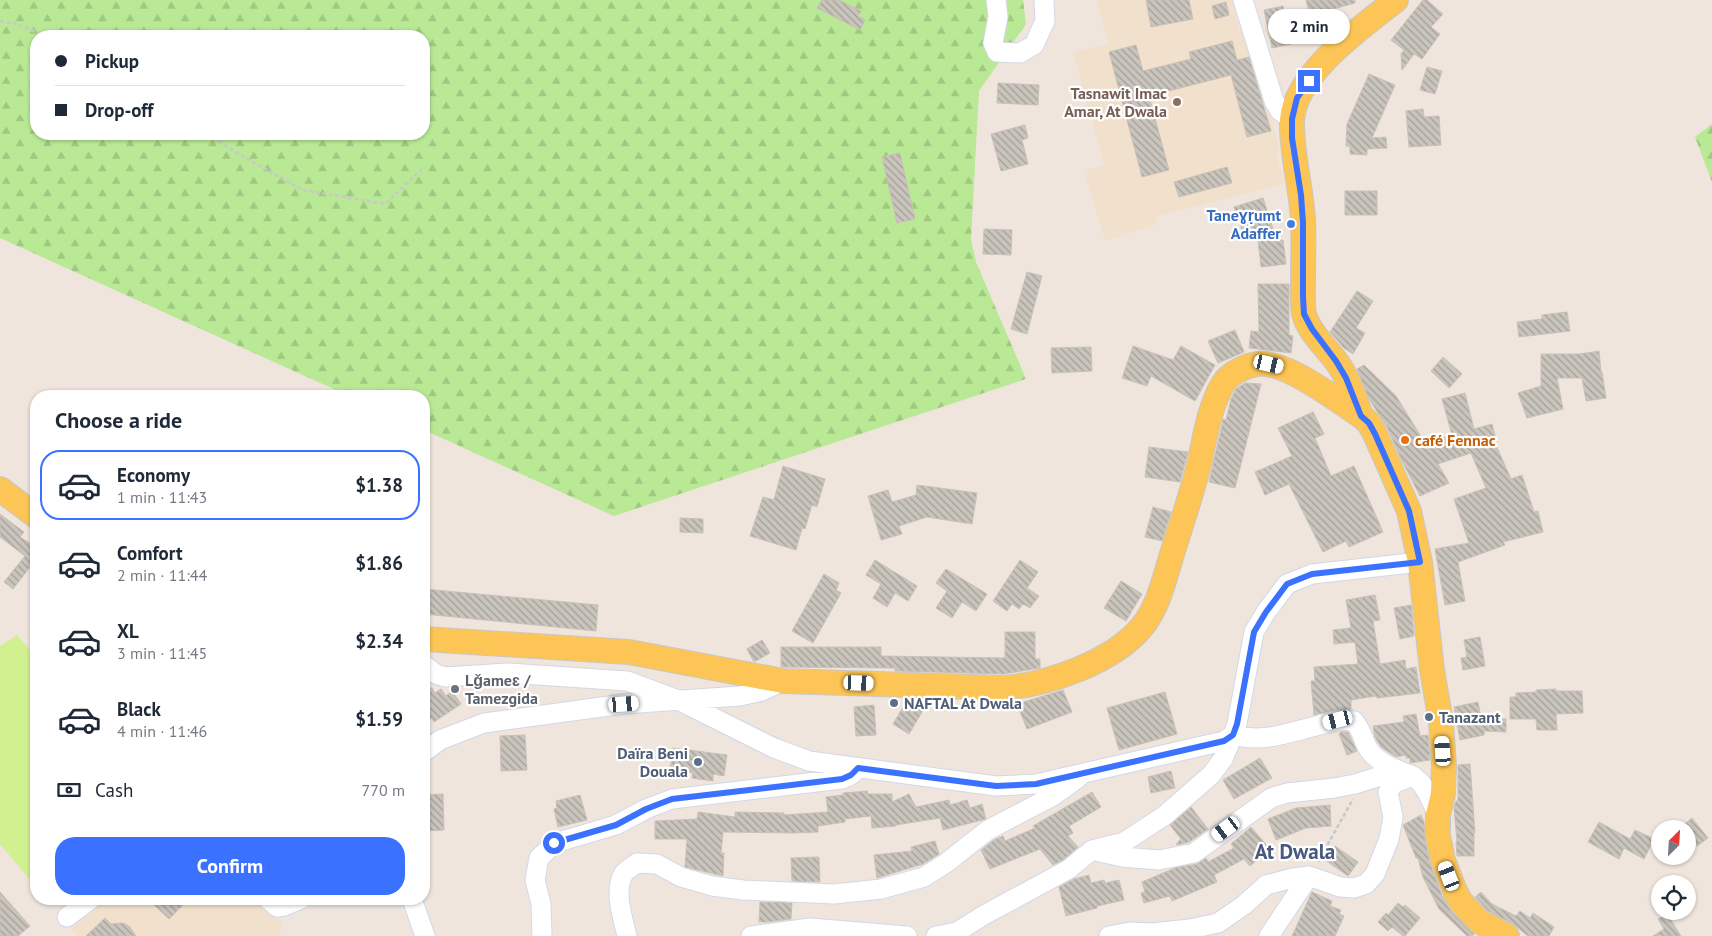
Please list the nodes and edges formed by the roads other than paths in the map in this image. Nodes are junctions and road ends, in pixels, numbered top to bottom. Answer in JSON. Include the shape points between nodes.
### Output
{"nodes":[{"id":1,"x":996,"y":0,"type":"edge"},
{"id":2,"x":1044,"y":0,"type":"edge"},
{"id":3,"x":1243,"y":0,"type":"edge"},
{"id":4,"x":1396,"y":0,"type":"edge"},
{"id":5,"x":1292,"y":119,"type":"junction"},
{"id":6,"x":1361,"y":416,"type":"junction"},
{"id":7,"x":0,"y":489,"type":"edge"},
{"id":8,"x":30,"y":512,"type":"edge"},
{"id":9,"x":1420,"y":562,"type":"junction"},
{"id":10,"x":430,"y":639,"type":"edge"},
{"id":11,"x":430,"y":670,"type":"edge"},
{"id":12,"x":784,"y":681,"type":"junction"},
{"id":13,"x":678,"y":700,"type":"junction"},
{"id":14,"x":1233,"y":735,"type":"junction"},
{"id":15,"x":430,"y":748,"type":"edge"},
{"id":16,"x":858,"y":768,"type":"junction"},
{"id":17,"x":1085,"y":772,"type":"junction"},
{"id":18,"x":1413,"y":776,"type":"junction"},
{"id":19,"x":1438,"y":816,"type":"junction"},
{"id":20,"x":1092,"y":850,"type":"junction"},
{"id":21,"x":1310,"y":876,"type":"junction"},
{"id":22,"x":83,"y":905,"type":"edge"},
{"id":23,"x":275,"y":905,"type":"edge"},
{"id":24,"x":286,"y":905,"type":"edge"},
{"id":25,"x":414,"y":905,"type":"edge"},
{"id":26,"x":1284,"y":911,"type":"junction"},
{"id":27,"x":67,"y":917,"type":"dead end"},
{"id":28,"x":424,"y":936,"type":"edge"},
{"id":29,"x":542,"y":936,"type":"edge"},
{"id":30,"x":627,"y":936,"type":"edge"},
{"id":31,"x":751,"y":936,"type":"edge"},
{"id":32,"x":907,"y":936,"type":"edge"},
{"id":33,"x":936,"y":936,"type":"edge"},
{"id":34,"x":1109,"y":936,"type":"edge"},
{"id":35,"x":1260,"y":936,"type":"edge"},
{"id":36,"x":1269,"y":936,"type":"edge"},
{"id":37,"x":1507,"y":936,"type":"edge"}],
"edges":[{"from":1,"to":2,"type":"street","via":[[998,17],[993,43],[997,52],[1020,52],[1034,45],[1045,21]]},
{"from":3,"to":5,"type":"street","via":[[1274,100],[1280,111]]},
{"from":4,"to":5,"type":"main road","via":[[1338,46],[1297,98]]},
{"from":5,"to":6,"type":"main road","via":[[1304,237],[1304,314],[1346,378]]},
{"from":6,"to":9,"type":"main road","via":[[1375,434],[1409,511]]},
{"from":6,"to":12,"type":"main road","via":[[1284,368],[1259,363],[1230,376],[1218,392],[1196,478],[1152,610],[1142,627],[1124,645],[1099,660],[1025,686],[1005,688]]},
{"from":7,"to":8,"type":"main road"},
{"from":9,"to":14,"type":"street","via":[[1312,574],[1287,584],[1254,632]]},
{"from":9,"to":19,"type":"main road","via":[[1444,766]]},
{"from":10,"to":12,"type":"main road","via":[[629,652]]},
{"from":11,"to":13,"type":"street","via":[[445,677],[508,673],[627,681]]},
{"from":12,"to":13,"type":"street","via":[[740,696]]},
{"from":13,"to":15,"type":"street","via":[[484,723],[440,740]]},
{"from":13,"to":16,"type":"street","via":[[791,755]]},
{"from":14,"to":17,"type":"street","via":[[1224,741]]},
{"from":14,"to":18,"type":"street","via":[[1262,739],[1338,720],[1354,722],[1368,749],[1376,757]]},
{"from":14,"to":20,"type":"street","via":[[1223,759],[1211,775],[1164,816],[1124,842]]},
{"from":16,"to":17,"type":"street","via":[[996,786],[1036,784]]},
{"from":16,"to":29,"type":"street","via":[[842,779],[672,799],[616,825],[554,843],[539,858],[535,880],[541,904]]},
{"from":17,"to":30,"type":"street","via":[[1053,796],[988,830],[946,864],[924,877],[881,890],[834,894],[743,890],[681,877],[657,864],[637,864],[624,873],[620,888],[620,906]]},
{"from":18,"to":19,"type":"street","via":[[1427,792]]},
{"from":18,"to":20,"type":"street","via":[[1388,774],[1348,785],[1271,798],[1194,852],[1159,860]]},
{"from":18,"to":21,"type":"street","via":[[1394,783],[1388,792],[1393,817],[1389,839],[1375,874],[1366,884],[1340,888]]},
{"from":19,"to":37,"type":"main road","via":[[1443,860],[1455,892],[1480,922]]},
{"from":20,"to":33,"type":"street","via":[[1069,869],[957,932]]},
{"from":21,"to":26,"type":"street"},
{"from":21,"to":34,"type":"street","via":[[1266,885],[1218,924]]},
{"from":22,"to":27,"type":"street"},
{"from":23,"to":24,"type":"street"},
{"from":25,"to":28,"type":"street"},
{"from":26,"to":35,"type":"street","via":[[1267,924]]},
{"from":26,"to":36,"type":"street"},
{"from":31,"to":32,"type":"street","via":[[810,928]]}]}
